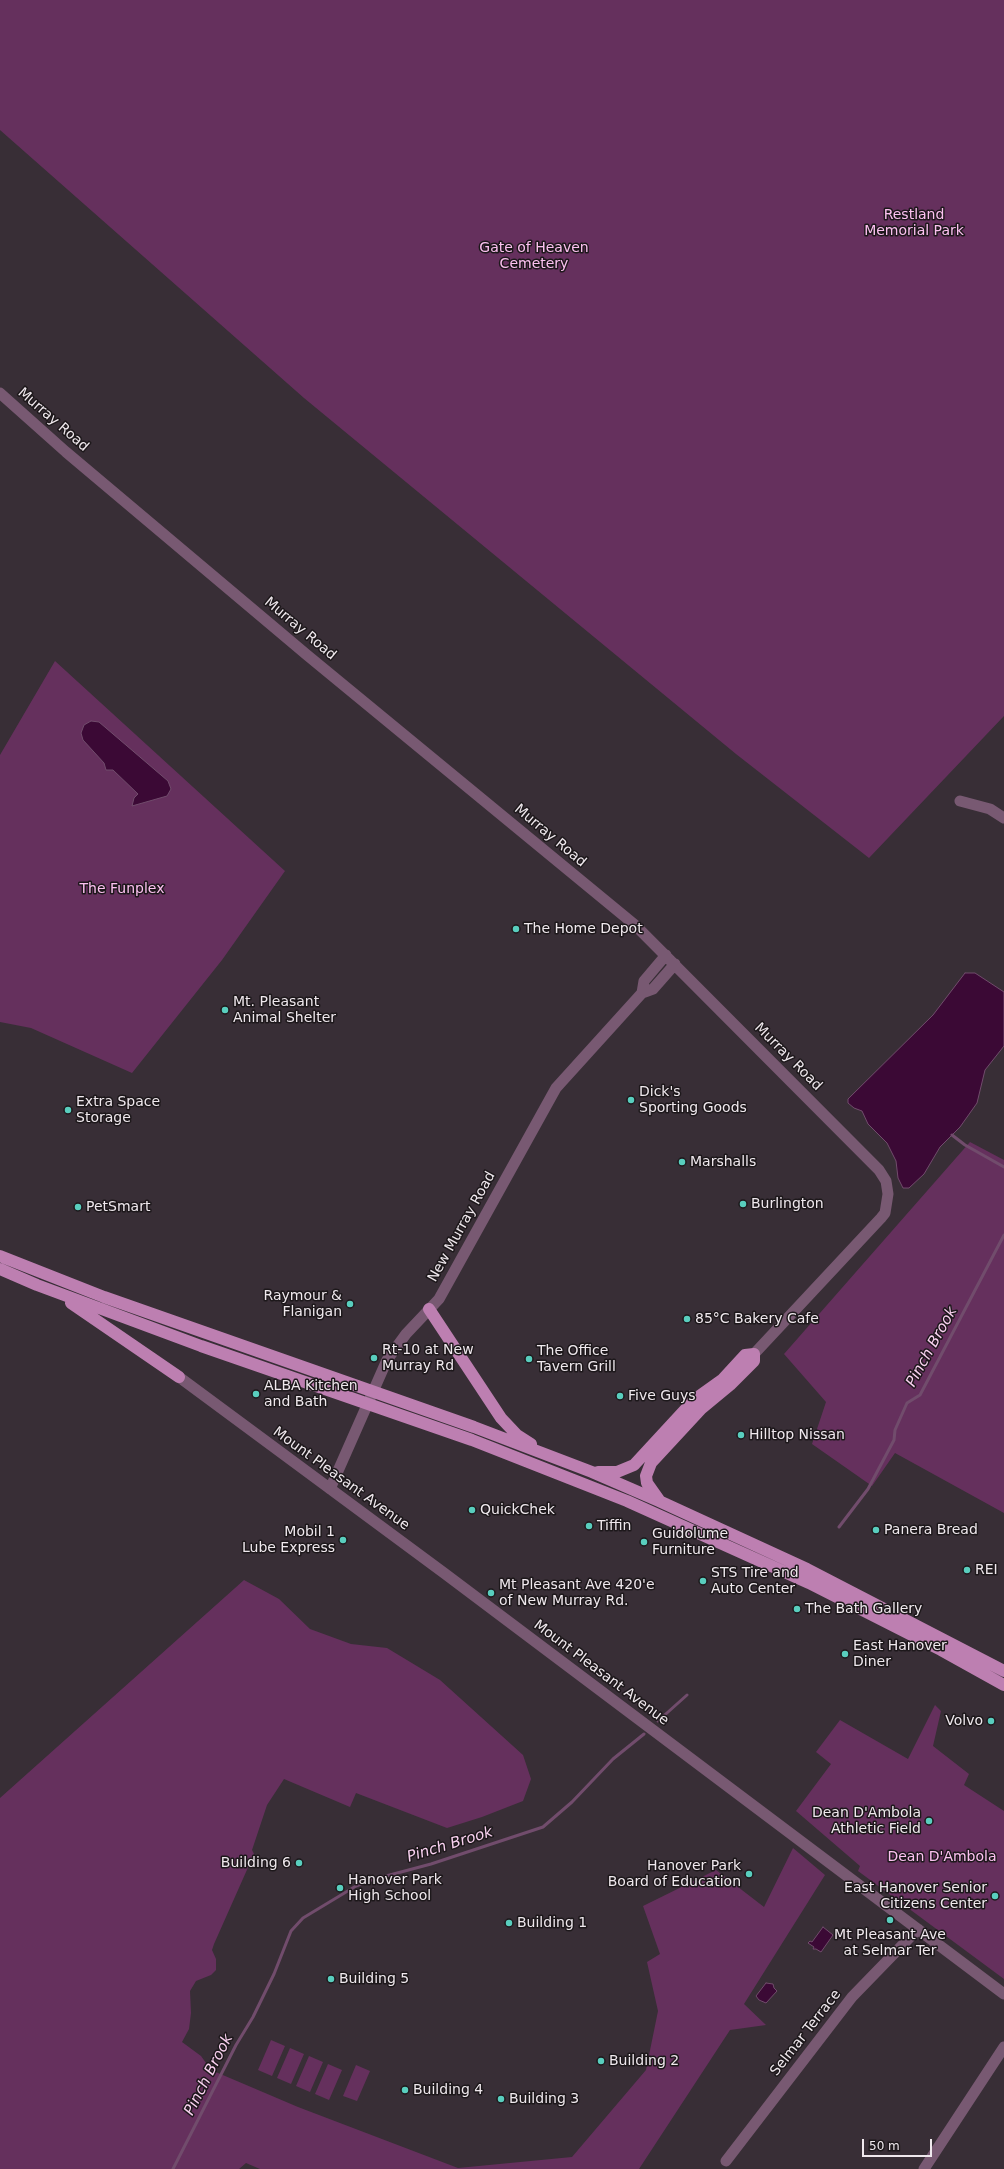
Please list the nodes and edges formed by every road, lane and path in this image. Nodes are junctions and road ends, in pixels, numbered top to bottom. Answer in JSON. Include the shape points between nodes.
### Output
{"nodes":[{"id":1,"x":0,"y":393,"type":"edge"},
{"id":2,"x":960,"y":800,"type":"dead end"},
{"id":3,"x":1004,"y":818,"type":"edge"},
{"id":4,"x":666,"y":955,"type":"junction"},
{"id":5,"x":675,"y":964,"type":"junction"},
{"id":6,"x":642,"y":993,"type":"junction"},
{"id":7,"x":0,"y":1256,"type":"edge"},
{"id":8,"x":0,"y":1269,"type":"edge"},
{"id":9,"x":52,"y":1290,"type":"junction"},
{"id":10,"x":429,"y":1309,"type":"junction"},
{"id":11,"x":754,"y":1354,"type":"junction"},
{"id":12,"x":179,"y":1377,"type":"joint"},
{"id":13,"x":373,"y":1392,"type":"junction"},
{"id":14,"x":368,"y":1403,"type":"junction"},
{"id":15,"x":554,"y":1458,"type":"junction"},
{"id":16,"x":592,"y":1472,"type":"junction"},
{"id":17,"x":330,"y":1489,"type":"junction"},
{"id":18,"x":659,"y":1501,"type":"junction"},
{"id":19,"x":1004,"y":1671,"type":"edge"},
{"id":20,"x":1004,"y":1685,"type":"edge"},
{"id":21,"x":918,"y":1929,"type":"junction"},
{"id":22,"x":1004,"y":1994,"type":"edge"},
{"id":23,"x":1004,"y":2047,"type":"edge"},
{"id":24,"x":726,"y":2162,"type":"dead end"},
{"id":25,"x":924,"y":2169,"type":"edge"}],
"edges":[{"from":1,"to":4,"type":"street","name":"Murray Road","via":[[66,452],[635,925]]},
{"from":2,"to":3,"type":"street","via":[[990,809]]},
{"from":4,"to":5,"type":"street","name":"Murray Road"},
{"from":4,"to":6,"type":"street","name":"New Murray Road","via":[[644,980]]},
{"from":5,"to":6,"type":"street","name":"New Murray Road","via":[[653,989]]},
{"from":5,"to":11,"type":"street","name":"Murray Road","via":[[879,1170],[888,1188],[888,1200],[881,1218]]},
{"from":6,"to":10,"type":"street","name":"New Murray Road","via":[[556,1088],[439,1299]]},
{"from":7,"to":13,"type":"main road","via":[[104,1297]]},
{"from":8,"to":9,"type":"main road"},
{"from":9,"to":12,"type":"main road"},
{"from":9,"to":14,"type":"main road","via":[[194,1343]]},
{"from":10,"to":13,"type":"street","name":"New Murray Road","via":[[391,1353]]},
{"from":10,"to":15,"type":"main road","via":[[510,1428]]},
{"from":11,"to":16,"type":"main road","via":[[745,1355],[722,1380],[694,1400],[634,1464],[617,1472]]},
{"from":11,"to":18,"type":"main road","via":[[754,1361],[730,1386],[701,1409],[651,1463],[646,1476],[647,1483]]},
{"from":12,"to":17,"type":"street","name":"Mount Pleasant Avenue"},
{"from":13,"to":14,"type":"street","name":"New Murray Road"},
{"from":13,"to":15,"type":"main road"},
{"from":14,"to":17,"type":"street","name":"New Murray Road"},
{"from":14,"to":20,"type":"main road","via":[[480,1443],[627,1501],[809,1583]]},
{"from":15,"to":16,"type":"main road"},
{"from":16,"to":18,"type":"main road"},
{"from":17,"to":21,"type":"street","name":"Mount Pleasant Avenue"},
{"from":18,"to":19,"type":"main road","via":[[814,1572]]},
{"from":21,"to":22,"type":"street","name":"Mount Pleasant Avenue"},
{"from":21,"to":24,"type":"street","name":"Selmar Terrace","via":[[852,1997]]},
{"from":23,"to":25,"type":"street"}]}
